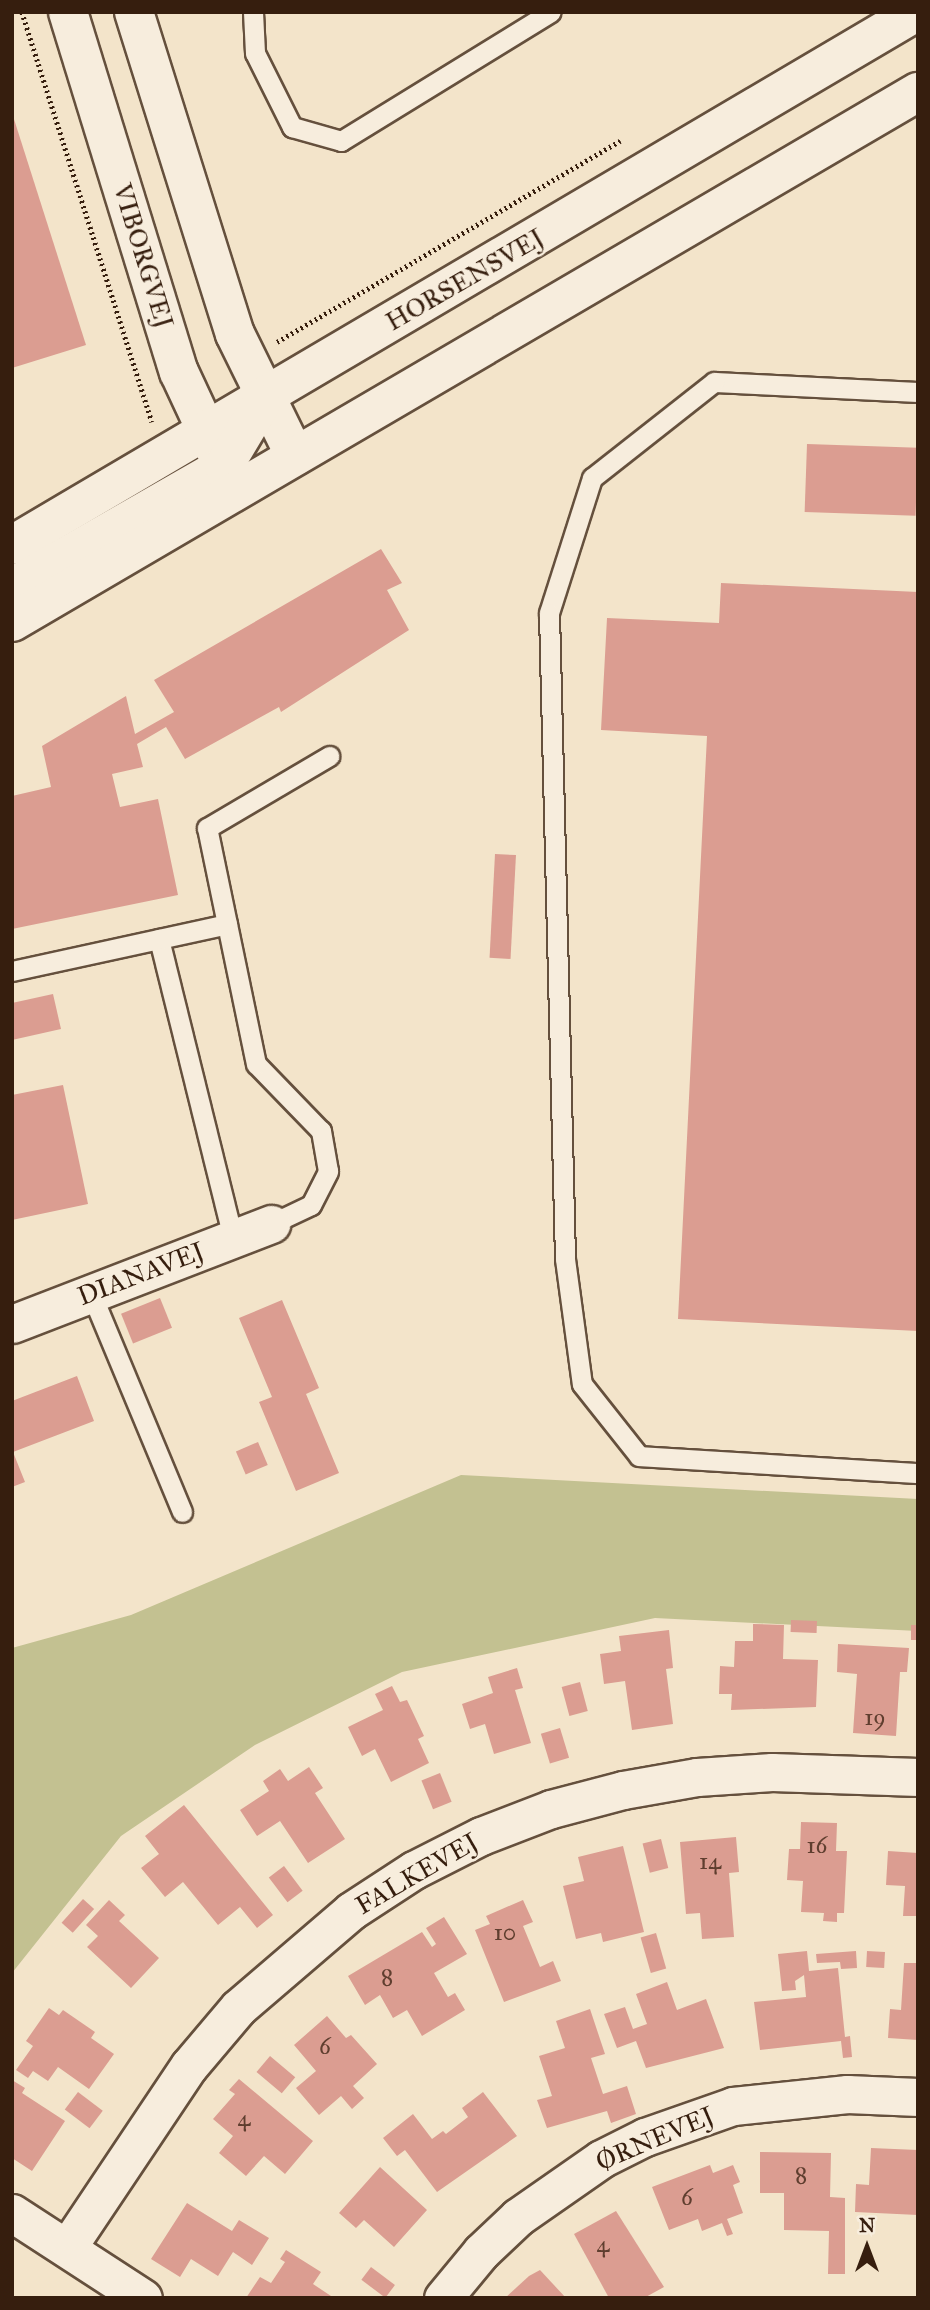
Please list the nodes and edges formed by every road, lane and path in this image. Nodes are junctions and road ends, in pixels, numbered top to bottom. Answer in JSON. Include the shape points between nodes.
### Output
{"nodes":[{"id":1,"x":22,"y":12,"type":"edge"},
{"id":2,"x":68,"y":12,"type":"edge"},
{"id":3,"x":134,"y":12,"type":"edge"},
{"id":4,"x":253,"y":12,"type":"edge"},
{"id":5,"x":551,"y":12,"type":"edge"},
{"id":6,"x":916,"y":12,"type":"edge"},
{"id":7,"x":918,"y":92,"type":"edge"},
{"id":8,"x":918,"y":392,"type":"edge"},
{"id":9,"x":264,"y":399,"type":"junction"},
{"id":10,"x":152,"y":424,"type":"dead end"},
{"id":11,"x":206,"y":433,"type":"junction"},
{"id":12,"x":295,"y":456,"type":"junction"},
{"id":13,"x":230,"y":479,"type":"junction"},
{"id":14,"x":12,"y":545,"type":"edge"},
{"id":15,"x":12,"y":587,"type":"edge"},
{"id":16,"x":12,"y":622,"type":"edge"},
{"id":17,"x":329,"y":756,"type":"dead end"},
{"id":18,"x":227,"y":924,"type":"junction"},
{"id":19,"x":159,"y":939,"type":"junction"},
{"id":20,"x":12,"y":971,"type":"edge"},
{"id":21,"x":271,"y":1224,"type":"joint"},
{"id":22,"x":233,"y":1238,"type":"junction"},
{"id":23,"x":91,"y":1293,"type":"junction"},
{"id":24,"x":12,"y":1324,"type":"edge"},
{"id":25,"x":918,"y":1473,"type":"edge"},
{"id":26,"x":182,"y":1512,"type":"dead end"},
{"id":27,"x":918,"y":1777,"type":"edge"},
{"id":28,"x":918,"y":2097,"type":"edge"},
{"id":29,"x":12,"y":2213,"type":"edge"},
{"id":30,"x":68,"y":2248,"type":"junction"},
{"id":31,"x":142,"y":2298,"type":"edge"},
{"id":32,"x":443,"y":2298,"type":"edge"}],
"edges":[{"from":1,"to":10,"type":"path"},
{"from":2,"to":11,"type":"main road","name":"VIBORGVEJ","via":[[169,343]]},
{"from":3,"to":9,"type":"main road","via":[[235,334]]},
{"from":4,"to":5,"type":"lane","via":[[255,53],[292,127],[341,141]]},
{"from":6,"to":9,"type":"main road","name":"HORSENSVEJ"},
{"from":7,"to":12,"type":"main road"},
{"from":8,"to":25,"type":"lane","via":[[714,382],[592,478],[549,613],[565,1259],[582,1384],[639,1456]]},
{"from":9,"to":11,"type":"main road","name":"HORSENSVEJ"},
{"from":9,"to":12,"type":"main road"},
{"from":9,"to":13,"type":"main road"},
{"from":11,"to":13,"type":"main road","name":"VIBORGVEJ"},
{"from":11,"to":14,"type":"main road","name":"HORSENSVEJ"},
{"from":12,"to":13,"type":"main road"},
{"from":13,"to":15,"type":"main road"},
{"from":13,"to":16,"type":"main road"},
{"from":17,"to":18,"type":"lane","via":[[207,828]]},
{"from":18,"to":19,"type":"lane"},
{"from":18,"to":21,"type":"lane","via":[[256,1064],[321,1131],[328,1171],[310,1205]]},
{"from":19,"to":20,"type":"lane"},
{"from":19,"to":22,"type":"lane"},
{"from":21,"to":22,"type":"street","name":"DIANAVEJ"},
{"from":22,"to":23,"type":"street","name":"DIANAVEJ"},
{"from":23,"to":24,"type":"street","name":"DIANAVEJ"},
{"from":23,"to":26,"type":"lane"},
{"from":27,"to":30,"type":"street","name":"FALKEVEJ","via":[[772,1772],[697,1777],[623,1790],[504,1827],[414,1870],[351,1911],[238,2008],[190,2066]]},
{"from":28,"to":32,"type":"street","name":"ØRNEVEJ","via":[[847,2094],[733,2106],[645,2137],[601,2159],[518,2217]]},
{"from":29,"to":30,"type":"street"},
{"from":30,"to":31,"type":"street"}]}
